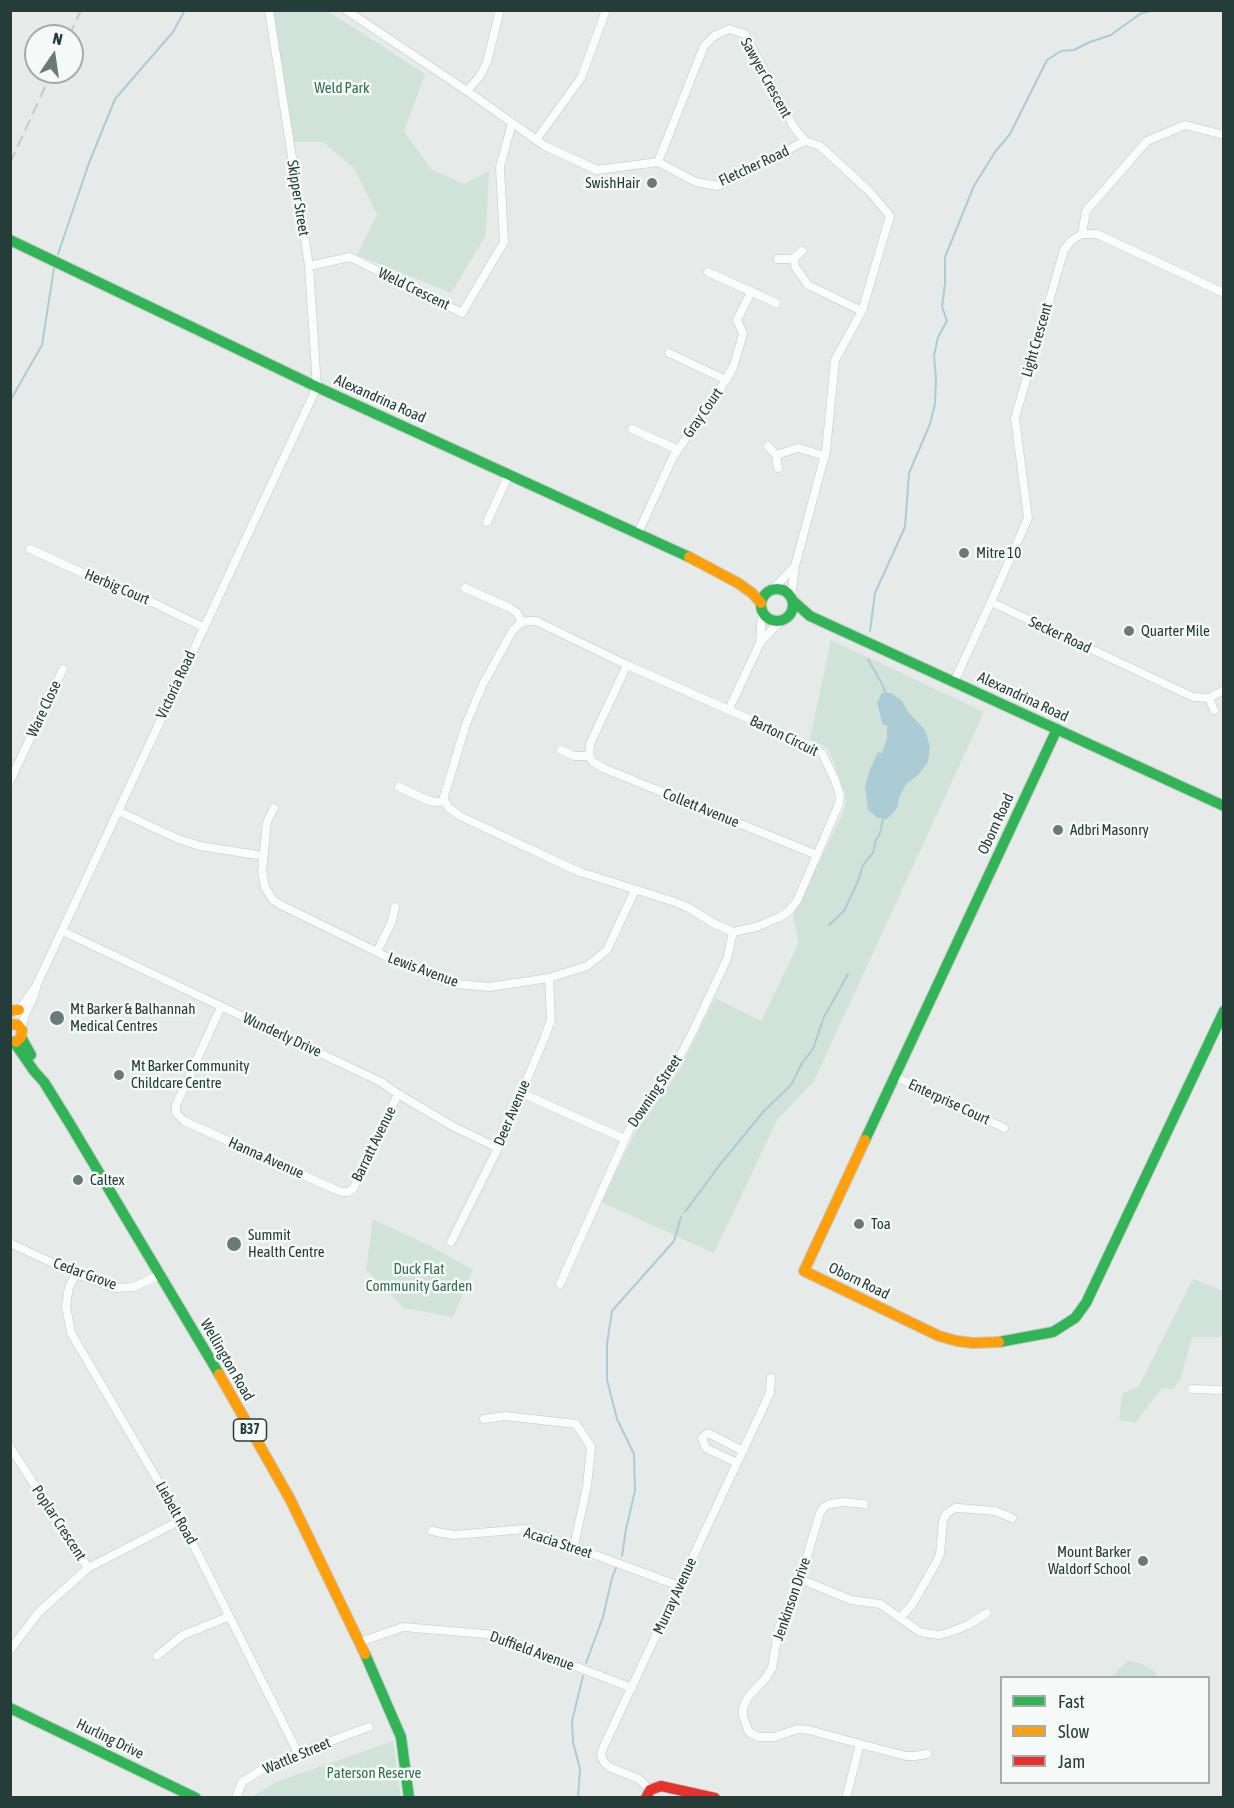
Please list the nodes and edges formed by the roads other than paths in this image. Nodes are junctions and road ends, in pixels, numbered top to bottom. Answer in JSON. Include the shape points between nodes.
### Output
{"nodes":[{"id":1,"x":268,"y":10,"type":"edge"},
{"id":2,"x":346,"y":10,"type":"edge"},
{"id":3,"x":500,"y":10,"type":"edge"},
{"id":4,"x":606,"y":10,"type":"edge"},
{"id":5,"x":467,"y":91,"type":"junction"},
{"id":6,"x":512,"y":123,"type":"junction"},
{"id":7,"x":1224,"y":135,"type":"edge"},
{"id":8,"x":536,"y":140,"type":"junction"},
{"id":9,"x":806,"y":141,"type":"junction"},
{"id":10,"x":658,"y":162,"type":"junction"},
{"id":11,"x":1082,"y":234,"type":"junction"},
{"id":12,"x":10,"y":240,"type":"edge"},
{"id":13,"x":802,"y":251,"type":"dead end"},
{"id":14,"x":778,"y":259,"type":"dead end"},
{"id":15,"x":793,"y":259,"type":"junction"},
{"id":16,"x":309,"y":266,"type":"junction"},
{"id":17,"x":708,"y":272,"type":"dead end"},
{"id":18,"x":751,"y":292,"type":"junction"},
{"id":19,"x":1224,"y":293,"type":"edge"},
{"id":20,"x":776,"y":303,"type":"dead end"},
{"id":21,"x":862,"y":311,"type":"junction"},
{"id":22,"x":669,"y":353,"type":"dead end"},
{"id":23,"x":726,"y":380,"type":"junction"},
{"id":24,"x":317,"y":387,"type":"junction"},
{"id":25,"x":632,"y":429,"type":"dead end"},
{"id":26,"x":768,"y":446,"type":"dead end"},
{"id":27,"x":678,"y":450,"type":"junction"},
{"id":28,"x":776,"y":455,"type":"junction"},
{"id":29,"x":825,"y":456,"type":"junction"},
{"id":30,"x":778,"y":468,"type":"dead end"},
{"id":31,"x":509,"y":474,"type":"junction"},
{"id":32,"x":487,"y":522,"type":"dead end"},
{"id":33,"x":638,"y":533,"type":"junction"},
{"id":34,"x":30,"y":549,"type":"dead end"},
{"id":35,"x":795,"y":566,"type":"junction"},
{"id":36,"x":738,"y":583,"type":"junction"},
{"id":37,"x":465,"y":588,"type":"dead end"},
{"id":38,"x":770,"y":591,"type":"junction"},
{"id":39,"x":792,"y":598,"type":"junction"},
{"id":40,"x":991,"y":603,"type":"junction"},
{"id":41,"x":762,"y":607,"type":"junction"},
{"id":42,"x":810,"y":616,"type":"junction"},
{"id":43,"x":782,"y":620,"type":"junction"},
{"id":44,"x":522,"y":622,"type":"junction"},
{"id":45,"x":203,"y":627,"type":"junction"},
{"id":46,"x":760,"y":643,"type":"junction"},
{"id":47,"x":627,"y":665,"type":"junction"},
{"id":48,"x":63,"y":669,"type":"dead end"},
{"id":49,"x":954,"y":681,"type":"junction"},
{"id":50,"x":1224,"y":690,"type":"edge"},
{"id":51,"x":1209,"y":698,"type":"junction"},
{"id":52,"x":729,"y":710,"type":"junction"},
{"id":53,"x":1214,"y":710,"type":"dead end"},
{"id":54,"x":1057,"y":729,"type":"junction"},
{"id":55,"x":561,"y":750,"type":"dead end"},
{"id":56,"x":590,"y":756,"type":"junction"},
{"id":57,"x":10,"y":781,"type":"edge"},
{"id":58,"x":399,"y":787,"type":"dead end"},
{"id":59,"x":445,"y":801,"type":"junction"},
{"id":60,"x":1224,"y":806,"type":"edge"},
{"id":61,"x":274,"y":808,"type":"dead end"},
{"id":62,"x":118,"y":811,"type":"junction"},
{"id":63,"x":817,"y":855,"type":"junction"},
{"id":64,"x":263,"y":856,"type":"junction"},
{"id":65,"x":635,"y":890,"type":"junction"},
{"id":66,"x":395,"y":907,"type":"dead end"},
{"id":67,"x":62,"y":931,"type":"junction"},
{"id":68,"x":733,"y":932,"type":"junction"},
{"id":69,"x":377,"y":952,"type":"junction"},
{"id":70,"x":549,"y":978,"type":"junction"},
{"id":71,"x":37,"y":984,"type":"junction"},
{"id":72,"x":221,"y":1007,"type":"junction"},
{"id":73,"x":15,"y":1010,"type":"edge"},
{"id":74,"x":1224,"y":1011,"type":"edge"},
{"id":75,"x":13,"y":1036,"type":"edge"},
{"id":76,"x":894,"y":1076,"type":"junction"},
{"id":77,"x":45,"y":1082,"type":"junction"},
{"id":78,"x":521,"y":1093,"type":"junction"},
{"id":79,"x":398,"y":1094,"type":"junction"},
{"id":80,"x":1004,"y":1128,"type":"dead end"},
{"id":81,"x":625,"y":1138,"type":"junction"},
{"id":82,"x":498,"y":1148,"type":"junction"},
{"id":83,"x":348,"y":1192,"type":"joint"},
{"id":84,"x":451,"y":1242,"type":"dead end"},
{"id":85,"x":10,"y":1243,"type":"edge"},
{"id":86,"x":76,"y":1274,"type":"junction"},
{"id":87,"x":160,"y":1275,"type":"junction"},
{"id":88,"x":560,"y":1284,"type":"dead end"},
{"id":89,"x":771,"y":1378,"type":"dead end"},
{"id":90,"x":1192,"y":1389,"type":"dead end"},
{"id":91,"x":1224,"y":1390,"type":"edge"},
{"id":92,"x":484,"y":1419,"type":"dead end"},
{"id":93,"x":10,"y":1447,"type":"edge"},
{"id":94,"x":743,"y":1450,"type":"junction"},
{"id":95,"x":737,"y":1463,"type":"junction"},
{"id":96,"x":864,"y":1504,"type":"dead end"},
{"id":97,"x":1012,"y":1518,"type":"dead end"},
{"id":98,"x":181,"y":1520,"type":"junction"},
{"id":99,"x":432,"y":1531,"type":"dead end"},
{"id":100,"x":574,"y":1546,"type":"junction"},
{"id":101,"x":88,"y":1568,"type":"junction"},
{"id":102,"x":800,"y":1579,"type":"junction"},
{"id":103,"x":679,"y":1586,"type":"junction"},
{"id":104,"x":987,"y":1614,"type":"dead end"},
{"id":105,"x":228,"y":1617,"type":"junction"},
{"id":106,"x":900,"y":1618,"type":"junction"},
{"id":107,"x":360,"y":1642,"type":"junction"},
{"id":108,"x":10,"y":1650,"type":"edge"},
{"id":109,"x":157,"y":1656,"type":"dead end"},
{"id":110,"x":632,"y":1688,"type":"junction"},
{"id":111,"x":10,"y":1708,"type":"edge"},
{"id":112,"x":369,"y":1727,"type":"dead end"},
{"id":113,"x":860,"y":1744,"type":"junction"},
{"id":114,"x":298,"y":1753,"type":"junction"},
{"id":115,"x":927,"y":1754,"type":"dead end"},
{"id":116,"x":648,"y":1793,"type":"edge"},
{"id":117,"x":196,"y":1797,"type":"edge"},
{"id":118,"x":236,"y":1797,"type":"edge"},
{"id":119,"x":409,"y":1797,"type":"edge"},
{"id":120,"x":715,"y":1797,"type":"edge"},
{"id":121,"x":846,"y":1797,"type":"edge"}],
"edges":[{"from":1,"to":16,"type":"street","name":"Skipper Street"},
{"from":2,"to":5,"type":"street"},
{"from":3,"to":5,"type":"street","via":[[487,62]]},
{"from":4,"to":8,"type":"street","via":[[581,78]]},
{"from":5,"to":6,"type":"street"},
{"from":6,"to":8,"type":"street"},
{"from":6,"to":16,"type":"street","name":"Weld Crescent","via":[[500,167],[504,242],[462,313],[350,257]]},
{"from":7,"to":11,"type":"street","via":[[1185,125],[1147,141],[1086,211]]},
{"from":8,"to":10,"type":"street","via":[[597,170]]},
{"from":9,"to":10,"type":"street","name":"Fletcher Road","via":[[718,186],[696,182]]},
{"from":9,"to":10,"type":"street","name":"Sawyer Crescent","via":[[793,126],[745,34],[729,29],[704,46]]},
{"from":9,"to":21,"type":"street","name":"Fletcher Road","via":[[820,146],[890,216]]},
{"from":11,"to":19,"type":"street","via":[[1097,234]]},
{"from":11,"to":40,"type":"street","name":"Light Crescent","via":[[1064,249],[1015,418],[1028,518]]},
{"from":12,"to":24,"type":"main road","name":"Alexandrina Road"},
{"from":13,"to":15,"type":"street"},
{"from":14,"to":15,"type":"street"},
{"from":15,"to":21,"type":"street","via":[[808,285]]},
{"from":16,"to":24,"type":"street","name":"Skipper Street"},
{"from":17,"to":18,"type":"street"},
{"from":18,"to":20,"type":"street"},
{"from":18,"to":23,"type":"street","name":"Gray Court","via":[[737,320],[743,334]]},
{"from":21,"to":29,"type":"street","name":"Fletcher Road","via":[[835,360]]},
{"from":22,"to":23,"type":"street"},
{"from":23,"to":27,"type":"street","name":"Gray Court"},
{"from":24,"to":31,"type":"main road","name":"Alexandrina Road"},
{"from":24,"to":45,"type":"street","name":"Victoria Road"},
{"from":25,"to":27,"type":"street"},
{"from":26,"to":28,"type":"street"},
{"from":27,"to":33,"type":"street","name":"Gray Court"},
{"from":28,"to":29,"type":"street","via":[[798,448]]},
{"from":28,"to":30,"type":"street"},
{"from":29,"to":35,"type":"street","name":"Fletcher Road"},
{"from":31,"to":32,"type":"street"},
{"from":31,"to":33,"type":"main road","name":"Alexandrina Road"},
{"from":33,"to":36,"type":"main road","name":"Alexandrina Road"},
{"from":34,"to":45,"type":"street","name":"Herbig Court"},
{"from":35,"to":38,"type":"street","name":"Fletcher Road"},
{"from":35,"to":39,"type":"street","name":"Fletcher Road"},
{"from":36,"to":38,"type":"main road","name":"Alexandrina Road"},
{"from":36,"to":41,"type":"main road","name":"Alexandrina Road"},
{"from":37,"to":44,"type":"street","via":[[510,608]]},
{"from":38,"to":39,"type":"main road","via":[[781,590]]},
{"from":38,"to":41,"type":"main road"},
{"from":39,"to":42,"type":"main road","name":"Alexandrina Road"},
{"from":39,"to":43,"type":"main road","via":[[791,613]]},
{"from":40,"to":49,"type":"street"},
{"from":40,"to":51,"type":"street","name":"Secker Road","via":[[1193,697]]},
{"from":41,"to":43,"type":"main road","via":[[769,619]]},
{"from":41,"to":46,"type":"street"},
{"from":42,"to":43,"type":"main road"},
{"from":42,"to":49,"type":"main road","name":"Alexandrina Road"},
{"from":43,"to":46,"type":"street"},
{"from":44,"to":47,"type":"street","name":"Barton Circuit","via":[[536,621]]},
{"from":44,"to":59,"type":"street","via":[[513,630],[483,684],[466,724]]},
{"from":45,"to":62,"type":"street","name":"Victoria Road"},
{"from":46,"to":52,"type":"street"},
{"from":47,"to":52,"type":"street","name":"Barton Circuit"},
{"from":47,"to":56,"type":"street","via":[[590,744]]},
{"from":48,"to":57,"type":"street","name":"Ware Close"},
{"from":49,"to":54,"type":"main road","name":"Alexandrina Road"},
{"from":50,"to":51,"type":"street"},
{"from":51,"to":53,"type":"street"},
{"from":52,"to":63,"type":"street","name":"Barton Circuit","via":[[815,748],[826,759],[840,801]]},
{"from":54,"to":60,"type":"main road","name":"Alexandrina Road"},
{"from":54,"to":76,"type":"main road","name":"Oborn Road"},
{"from":55,"to":56,"type":"street","name":"Collett Avenue","via":[[574,756]]},
{"from":56,"to":63,"type":"street","name":"Collett Avenue","via":[[603,768]]},
{"from":58,"to":59,"type":"street","via":[[427,800]]},
{"from":59,"to":65,"type":"street","via":[[460,816],[562,864]]},
{"from":61,"to":64,"type":"street","name":"Lewis Avenue","via":[[267,822]]},
{"from":62,"to":64,"type":"street","via":[[200,846]]},
{"from":62,"to":67,"type":"street","name":"Victoria Road"},
{"from":63,"to":68,"type":"street","name":"Barton Circuit","via":[[797,902],[788,912],[756,927]]},
{"from":64,"to":69,"type":"street","name":"Lewis Avenue","via":[[263,881],[273,900]]},
{"from":65,"to":68,"type":"street","via":[[689,908]]},
{"from":65,"to":70,"type":"street","name":"Lewis Avenue","via":[[607,950],[587,966]]},
{"from":66,"to":69,"type":"street"},
{"from":67,"to":71,"type":"street","name":"Victoria Road"},
{"from":67,"to":72,"type":"street","name":"Wunderly Drive"},
{"from":68,"to":81,"type":"street","name":"Downing Street","via":[[727,959],[672,1072]]},
{"from":69,"to":70,"type":"street","name":"Lewis Avenue","via":[[458,984],[489,987]]},
{"from":70,"to":78,"type":"street","name":"Deer Avenue","via":[[551,1020]]},
{"from":71,"to":73,"type":"street","name":"Victoria Road"},
{"from":71,"to":75,"type":"street","name":"Victoria Road"},
{"from":72,"to":79,"type":"street","name":"Wunderly Drive","via":[[381,1082]]},
{"from":72,"to":83,"type":"street","name":"Hanna Avenue","via":[[176,1105],[176,1113],[184,1121],[333,1189]]},
{"from":73,"to":75,"type":"street","name":"Victoria Road"},
{"from":74,"to":76,"type":"main road","name":"Oborn Road","via":[[1086,1303],[1075,1318],[1053,1332],[1009,1341],[973,1343],[939,1336],[804,1271]]},
{"from":75,"to":77,"type":"main road","name":"Wellington Road","number":"B37"},
{"from":75,"to":77,"type":"main road","name":"Wellington Road","number":"B37","via":[[18,1055]]},
{"from":76,"to":80,"type":"street","name":"Enterprise Court"},
{"from":77,"to":87,"type":"main road","name":"Wellington Road","number":"B37"},
{"from":78,"to":81,"type":"street"},
{"from":78,"to":82,"type":"street","name":"Deer Avenue"},
{"from":79,"to":82,"type":"street","name":"Wunderly Drive"},
{"from":79,"to":83,"type":"street","name":"Barratt Avenue","via":[[353,1189]]},
{"from":81,"to":88,"type":"street","name":"Downing Street"},
{"from":82,"to":84,"type":"street","name":"Deer Avenue"},
{"from":85,"to":86,"type":"street","name":"Cedar Grove"},
{"from":86,"to":87,"type":"street","name":"Cedar Grove","via":[[115,1288],[133,1287]]},
{"from":86,"to":98,"type":"street","name":"Liebelt Road","via":[[66,1306],[71,1333]]},
{"from":87,"to":107,"type":"main road","name":"Wellington Road","number":"B37","via":[[290,1499]]},
{"from":89,"to":94,"type":"street","name":"Murray Avenue","via":[[770,1393]]},
{"from":90,"to":91,"type":"street"},
{"from":92,"to":100,"type":"street","via":[[505,1416],[576,1424],[591,1447]]},
{"from":93,"to":101,"type":"street","name":"Poplar Crescent"},
{"from":94,"to":95,"type":"street","name":"Murray Avenue"},
{"from":94,"to":95,"type":"street","via":[[708,1432],[702,1438],[706,1448]]},
{"from":95,"to":103,"type":"street","name":"Murray Avenue"},
{"from":96,"to":102,"type":"street","name":"Jenkinson Drive","via":[[843,1502],[824,1507]]},
{"from":97,"to":106,"type":"street","via":[[995,1511],[959,1508],[946,1514],[936,1563]]},
{"from":98,"to":101,"type":"street"},
{"from":98,"to":105,"type":"street","name":"Liebelt Road"},
{"from":99,"to":100,"type":"street","name":"Acacia Street","via":[[454,1535],[525,1529]]},
{"from":100,"to":103,"type":"street","name":"Acacia Street"},
{"from":101,"to":108,"type":"street","via":[[39,1612]]},
{"from":102,"to":106,"type":"street","via":[[851,1600],[880,1604]]},
{"from":102,"to":113,"type":"street","name":"Jenkinson Drive","via":[[778,1627],[772,1668],[745,1702],[745,1723],[750,1733],[759,1737],[774,1737],[798,1729]]},
{"from":103,"to":110,"type":"street","name":"Murray Avenue"},
{"from":104,"to":106,"type":"street","via":[[939,1635],[920,1632]]},
{"from":105,"to":109,"type":"street","via":[[183,1635]]},
{"from":105,"to":114,"type":"street","name":"Liebelt Road"},
{"from":107,"to":110,"type":"street","name":"Duffield Avenue","via":[[403,1628],[485,1634]]},
{"from":107,"to":119,"type":"main road","name":"Wellington Road","number":"B37","via":[[401,1737]]},
{"from":110,"to":116,"type":"street","name":"Murray Avenue","via":[[601,1755],[609,1767],[639,1779]]},
{"from":111,"to":117,"type":"main road","name":"Hurling Drive"},
{"from":112,"to":114,"type":"street","name":"Wattle Street"},
{"from":113,"to":115,"type":"street","via":[[906,1756]]},
{"from":113,"to":121,"type":"street"},
{"from":114,"to":118,"type":"street","name":"Wattle Street","via":[[242,1782]]},
{"from":116,"to":120,"type":"main road","via":[[663,1786]]}]}
